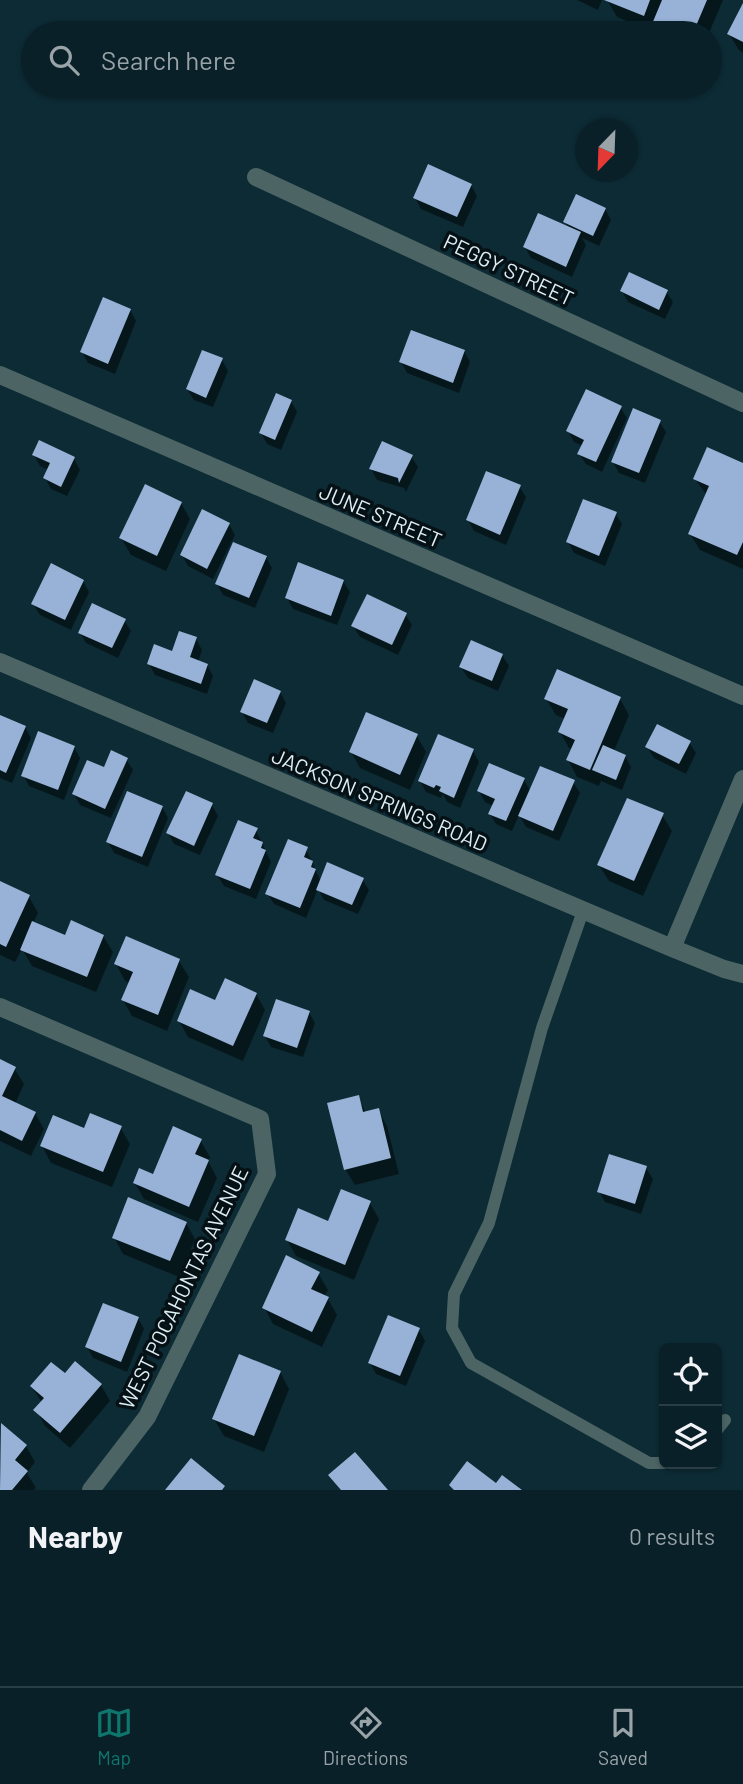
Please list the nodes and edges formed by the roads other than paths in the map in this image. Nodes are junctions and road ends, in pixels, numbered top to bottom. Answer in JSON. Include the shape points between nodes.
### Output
{"nodes":[{"id":1,"x":256,"y":177,"type":"dead end"},
{"id":2,"x":0,"y":375,"type":"edge"},
{"id":3,"x":743,"y":403,"type":"edge"},
{"id":4,"x":0,"y":662,"type":"edge"},
{"id":5,"x":743,"y":696,"type":"edge"},
{"id":6,"x":743,"y":779,"type":"edge"},
{"id":7,"x":583,"y":911,"type":"junction"},
{"id":8,"x":672,"y":948,"type":"junction"},
{"id":9,"x":743,"y":974,"type":"edge"},
{"id":10,"x":0,"y":1007,"type":"edge"},
{"id":11,"x":659,"y":1463,"type":"edge"},
{"id":12,"x":91,"y":1490,"type":"edge"}],
"edges":[{"from":1,"to":3,"type":"street","name":"PEGGY STREET"},
{"from":2,"to":5,"type":"street","name":"JUNE STREET"},
{"from":4,"to":7,"type":"street","name":"JACKSON SPRINGS ROAD"},
{"from":6,"to":8,"type":"street"},
{"from":7,"to":8,"type":"street","name":"JACKSON SPRINGS ROAD"},
{"from":7,"to":11,"type":"lane","via":[[542,1028],[489,1223],[454,1294],[452,1328],[471,1363],[649,1463]]},
{"from":8,"to":9,"type":"street","name":"JACKSON SPRINGS ROAD"},
{"from":10,"to":12,"type":"street","name":"WEST POCAHONTAS AVENUE","via":[[260,1119],[267,1174],[147,1417]]}]}
